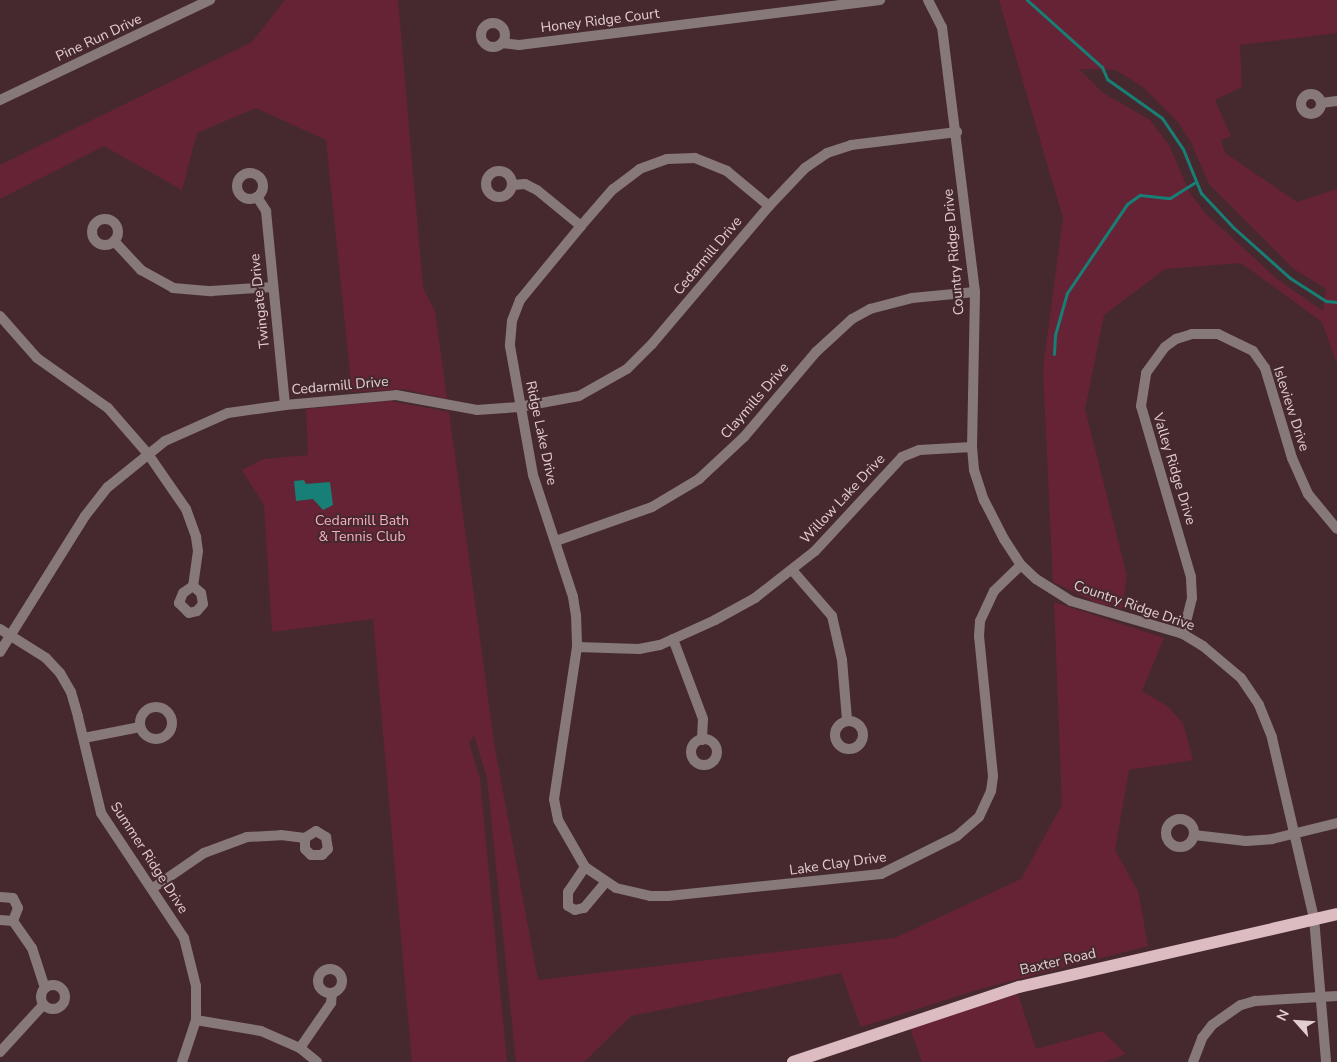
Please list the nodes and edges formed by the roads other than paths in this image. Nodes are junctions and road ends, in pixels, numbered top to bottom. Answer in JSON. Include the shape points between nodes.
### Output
{"nodes":[{"id":1,"x":210,"y":0,"type":"edge"},
{"id":2,"x":880,"y":0,"type":"edge"},
{"id":3,"x":928,"y":0,"type":"edge"},
{"id":4,"x":502,"y":43,"type":"dead end"},
{"id":5,"x":0,"y":100,"type":"edge"},
{"id":6,"x":1337,"y":101,"type":"edge"},
{"id":7,"x":1321,"y":103,"type":"dead end"},
{"id":8,"x":957,"y":132,"type":"junction"},
{"id":9,"x":513,"y":185,"type":"dead end"},
{"id":10,"x":257,"y":197,"type":"dead end"},
{"id":11,"x":769,"y":206,"type":"junction"},
{"id":12,"x":581,"y":226,"type":"junction"},
{"id":13,"x":114,"y":241,"type":"dead end"},
{"id":14,"x":273,"y":287,"type":"junction"},
{"id":15,"x":975,"y":292,"type":"junction"},
{"id":16,"x":0,"y":316,"type":"edge"},
{"id":17,"x":1192,"y":334,"type":"joint"},
{"id":18,"x":284,"y":405,"type":"junction"},
{"id":19,"x":519,"y":407,"type":"junction"},
{"id":20,"x":972,"y":447,"type":"junction"},
{"id":21,"x":148,"y":454,"type":"junction"},
{"id":22,"x":1337,"y":529,"type":"edge"},
{"id":23,"x":556,"y":541,"type":"junction"},
{"id":24,"x":1021,"y":565,"type":"junction"},
{"id":25,"x":792,"y":570,"type":"junction"},
{"id":26,"x":193,"y":586,"type":"dead end"},
{"id":27,"x":0,"y":629,"type":"edge"},
{"id":28,"x":1183,"y":634,"type":"junction"},
{"id":29,"x":10,"y":635,"type":"junction"},
{"id":30,"x":673,"y":639,"type":"junction"},
{"id":31,"x":577,"y":646,"type":"junction"},
{"id":32,"x":0,"y":652,"type":"edge"},
{"id":33,"x":847,"y":720,"type":"dead end"},
{"id":34,"x":140,"y":727,"type":"dead end"},
{"id":35,"x":84,"y":738,"type":"junction"},
{"id":36,"x":702,"y":740,"type":"dead end"},
{"id":37,"x":1337,"y":823,"type":"edge"},
{"id":38,"x":1294,"y":832,"type":"junction"},
{"id":39,"x":1194,"y":834,"type":"dead end"},
{"id":40,"x":306,"y":838,"type":"dead end"},
{"id":41,"x":585,"y":867,"type":"junction"},
{"id":42,"x":602,"y":880,"type":"junction"},
{"id":43,"x":153,"y":888,"type":"junction"},
{"id":44,"x":0,"y":897,"type":"edge"},
{"id":45,"x":1337,"y":914,"type":"edge"},
{"id":46,"x":1314,"y":918,"type":"junction"},
{"id":47,"x":0,"y":920,"type":"edge"},
{"id":48,"x":13,"y":921,"type":"junction"},
{"id":49,"x":45,"y":988,"type":"junction"},
{"id":50,"x":332,"y":993,"type":"dead end"},
{"id":51,"x":1322,"y":996,"type":"junction"},
{"id":52,"x":1337,"y":996,"type":"edge"},
{"id":53,"x":43,"y":1004,"type":"junction"},
{"id":54,"x":196,"y":1020,"type":"junction"},
{"id":55,"x":300,"y":1048,"type":"junction"},
{"id":56,"x":0,"y":1052,"type":"edge"},
{"id":57,"x":182,"y":1062,"type":"edge"},
{"id":58,"x":317,"y":1062,"type":"edge"},
{"id":59,"x":793,"y":1062,"type":"edge"},
{"id":60,"x":1193,"y":1062,"type":"edge"},
{"id":61,"x":1326,"y":1062,"type":"edge"}],
"edges":[{"from":1,"to":5,"type":"street","name":"Pine Run Drive"},
{"from":2,"to":4,"type":"street","name":"Honey Ridge Court","via":[[520,45]]},
{"from":3,"to":8,"type":"street","name":"Country Ridge Drive","via":[[942,27]]},
{"from":6,"to":7,"type":"street"},
{"from":8,"to":11,"type":"street","name":"Cedarmill Drive","via":[[851,145],[827,153],[805,168]]},
{"from":8,"to":15,"type":"street","name":"Country Ridge Drive"},
{"from":9,"to":12,"type":"street","via":[[525,184],[537,190]]},
{"from":10,"to":14,"type":"street","name":"Twingate Drive","via":[[266,210]]},
{"from":11,"to":12,"type":"street","name":"Ridge Lake Drive","via":[[716,164],[682,157],[654,163],[626,178]]},
{"from":11,"to":19,"type":"street","name":"Cedarmill Drive","via":[[627,369],[579,396]]},
{"from":12,"to":19,"type":"street","name":"Ridge Lake Drive","via":[[520,300],[512,321],[510,346]]},
{"from":13,"to":14,"type":"street","via":[[141,270],[172,288],[211,291]]},
{"from":14,"to":18,"type":"street","name":"Twingate Drive"},
{"from":15,"to":20,"type":"street","name":"Country Ridge Drive"},
{"from":15,"to":23,"type":"street","name":"Claymills Drive","via":[[912,298],[870,309],[852,319],[816,352],[744,437],[699,479],[652,507]]},
{"from":16,"to":21,"type":"street","via":[[37,358],[108,408]]},
{"from":17,"to":22,"type":"street","name":"Isleview Drive","via":[[1218,334],[1253,351],[1265,368],[1292,458],[1308,494]]},
{"from":17,"to":28,"type":"street","name":"Valley Ridge Drive","via":[[1176,339],[1155,358],[1146,373],[1141,399],[1191,577],[1192,598]]},
{"from":18,"to":19,"type":"street","name":"Cedarmill Drive","via":[[396,395],[460,410]]},
{"from":18,"to":21,"type":"street","name":"Cedarmill Drive","via":[[243,410],[209,420],[165,441]]},
{"from":19,"to":23,"type":"street","name":"Ridge Lake Drive","via":[[533,475]]},
{"from":20,"to":24,"type":"street","name":"Country Ridge Drive","via":[[974,470],[984,500],[993,521]]},
{"from":20,"to":25,"type":"street","name":"Willow Lake Drive","via":[[919,450],[902,457],[843,522]]},
{"from":21,"to":26,"type":"street","via":[[193,524],[198,551]]},
{"from":21,"to":29,"type":"street","name":"Cedarmill Drive","via":[[108,487],[85,516]]},
{"from":23,"to":31,"type":"street","name":"Ridge Lake Drive","via":[[573,597]]},
{"from":24,"to":28,"type":"street","name":"Country Ridge Drive","via":[[1036,579],[1071,601]]},
{"from":24,"to":42,"type":"street","name":"Lake Clay Drive","via":[[994,591],[980,621],[993,776],[986,804],[969,827],[881,874],[668,896],[632,893]]},
{"from":25,"to":30,"type":"street","name":"Willow Lake Drive","via":[[755,598]]},
{"from":25,"to":33,"type":"street","via":[[832,616],[841,653]]},
{"from":27,"to":29,"type":"street","name":"Summer Ridge Drive"},
{"from":28,"to":38,"type":"street","name":"Country Ridge Drive","via":[[1223,660],[1241,678],[1259,705],[1272,738]]},
{"from":29,"to":32,"type":"street","name":"Cedarmill Drive"},
{"from":29,"to":35,"type":"street","name":"Summer Ridge Drive","via":[[46,658],[60,673],[71,692]]},
{"from":30,"to":31,"type":"street","name":"Willow Lake Drive","via":[[639,649]]},
{"from":30,"to":36,"type":"street","via":[[703,719]]},
{"from":31,"to":41,"type":"street","name":"Ridge Lake Drive","via":[[554,799],[558,820]]},
{"from":34,"to":35,"type":"street"},
{"from":35,"to":43,"type":"street","name":"Summer Ridge Drive","via":[[101,813]]},
{"from":37,"to":38,"type":"street"},
{"from":38,"to":39,"type":"street","via":[[1272,839],[1246,841]]},
{"from":38,"to":46,"type":"street","name":"Country Ridge Drive"},
{"from":40,"to":43,"type":"street","via":[[263,835],[226,843],[204,853]]},
{"from":41,"to":42,"type":"street","name":"Ridge Lake Drive"},
{"from":41,"to":42,"type":"street","via":[[568,892],[568,906],[575,910],[584,908]]},
{"from":43,"to":54,"type":"street","name":"Summer Ridge Drive","via":[[184,938],[196,986]]},
{"from":44,"to":48,"type":"street","via":[[10,897],[17,904],[17,915]]},
{"from":45,"to":46,"type":"main road","name":"Baxter Road"},
{"from":46,"to":51,"type":"street","name":"Country Ridge Drive"},
{"from":46,"to":59,"type":"main road","name":"Baxter Road","via":[[1019,987]]},
{"from":47,"to":48,"type":"street"},
{"from":48,"to":49,"type":"street","via":[[32,948]]},
{"from":49,"to":53,"type":"street","via":[[41,995]]},
{"from":49,"to":53,"type":"street","via":[[57,985],[65,998],[55,1009]]},
{"from":50,"to":55,"type":"street","via":[[331,1003]]},
{"from":51,"to":52,"type":"street"},
{"from":51,"to":60,"type":"street","via":[[1241,1005],[1212,1025],[1202,1038]]},
{"from":51,"to":61,"type":"street","name":"Country Ridge Drive"},
{"from":53,"to":56,"type":"street"},
{"from":54,"to":55,"type":"street","via":[[261,1031]]},
{"from":54,"to":57,"type":"street","name":"Summer Ridge Drive"},
{"from":55,"to":58,"type":"street"}]}
